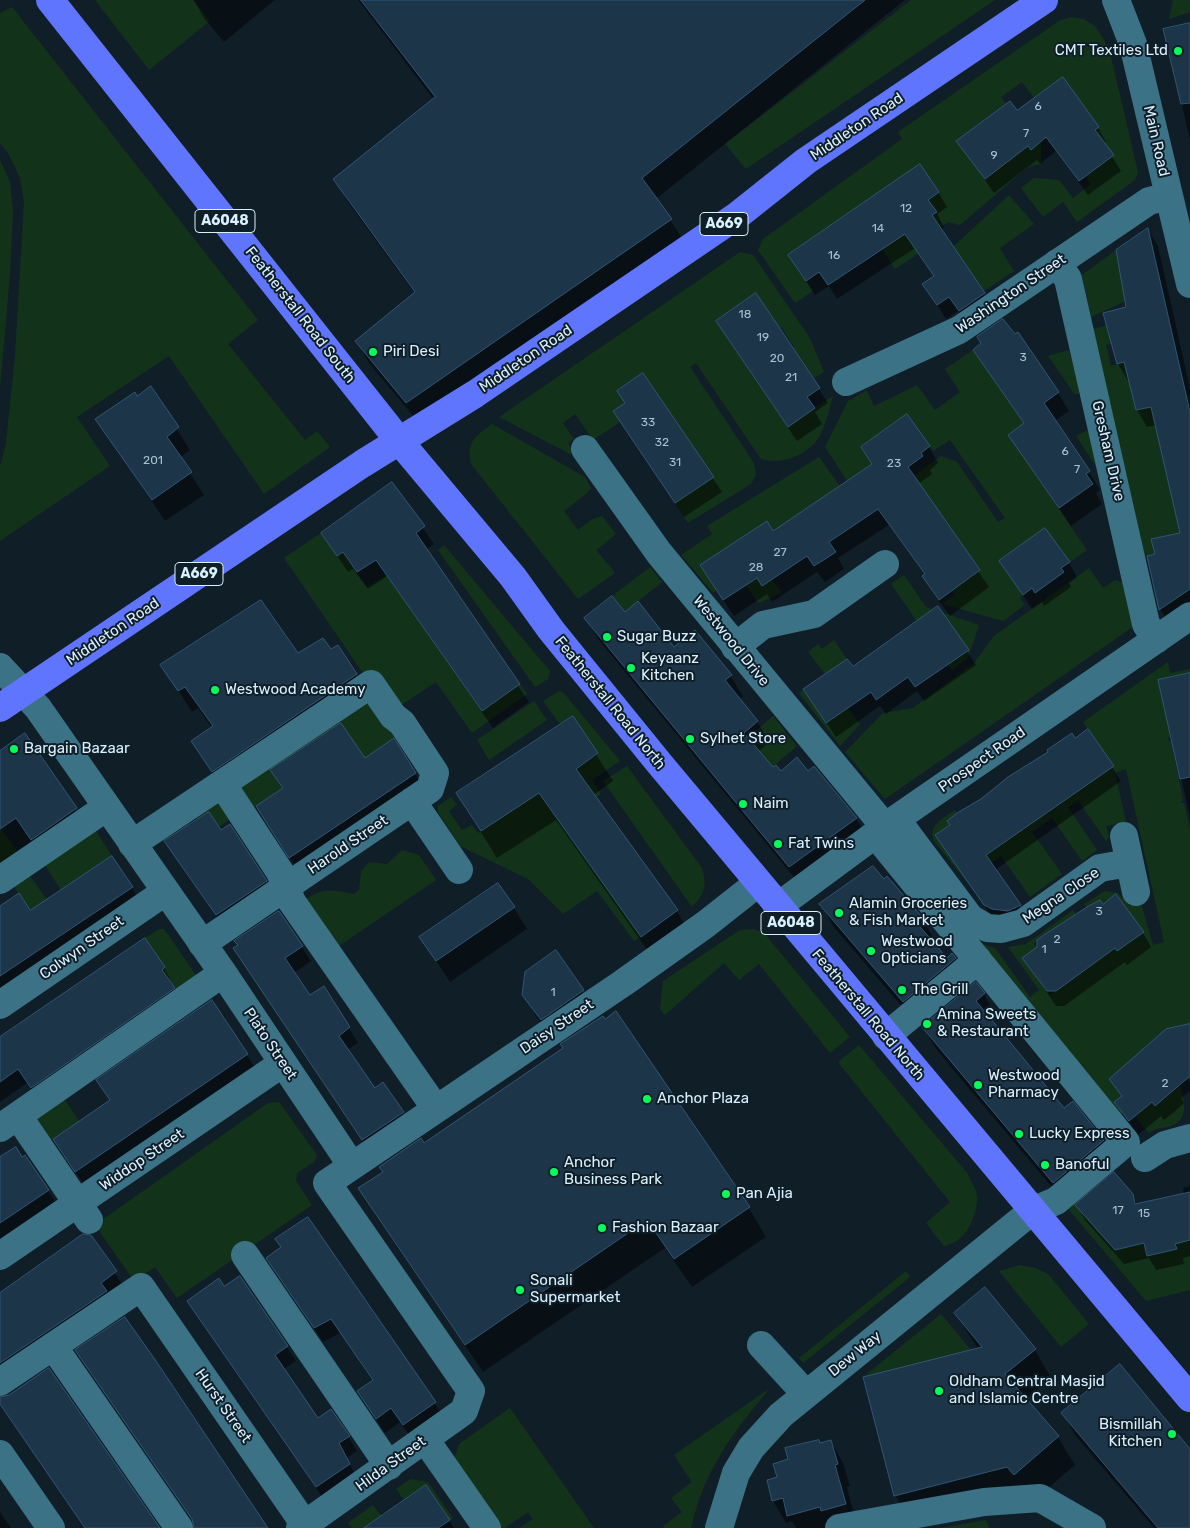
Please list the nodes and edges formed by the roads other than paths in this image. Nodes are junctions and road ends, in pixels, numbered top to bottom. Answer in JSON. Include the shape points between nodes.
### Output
{"nodes":[{"id":1,"x":50,"y":0,"type":"edge"},
{"id":2,"x":1044,"y":0,"type":"edge"},
{"id":3,"x":1116,"y":0,"type":"edge"},
{"id":4,"x":1169,"y":196,"type":"junction"},
{"id":5,"x":1057,"y":263,"type":"junction"},
{"id":6,"x":1190,"y":284,"type":"edge"},
{"id":7,"x":846,"y":382,"type":"dead end"},
{"id":8,"x":400,"y":442,"type":"junction"},
{"id":9,"x":585,"y":449,"type":"dead end"},
{"id":10,"x":885,"y":564,"type":"dead end"},
{"id":11,"x":1190,"y":616,"type":"edge"},
{"id":12,"x":1156,"y":640,"type":"junction"},
{"id":13,"x":735,"y":647,"type":"junction"},
{"id":14,"x":0,"y":667,"type":"edge"},
{"id":15,"x":23,"y":692,"type":"junction"},
{"id":16,"x":0,"y":708,"type":"edge"},
{"id":17,"x":223,"y":785,"type":"junction"},
{"id":18,"x":412,"y":801,"type":"junction"},
{"id":19,"x":107,"y":807,"type":"junction"},
{"id":20,"x":885,"y":827,"type":"junction"},
{"id":21,"x":1124,"y":836,"type":"dead end"},
{"id":22,"x":132,"y":844,"type":"junction"},
{"id":23,"x":1129,"y":863,"type":"junction"},
{"id":24,"x":459,"y":870,"type":"dead end"},
{"id":25,"x":0,"y":880,"type":"edge"},
{"id":26,"x":758,"y":882,"type":"junction"},
{"id":27,"x":285,"y":887,"type":"junction"},
{"id":28,"x":165,"y":892,"type":"junction"},
{"id":29,"x":1136,"y":892,"type":"dead end"},
{"id":30,"x":777,"y":907,"type":"junction"},
{"id":31,"x":202,"y":944,"type":"junction"},
{"id":32,"x":978,"y":960,"type":"junction"},
{"id":33,"x":223,"y":974,"type":"junction"},
{"id":34,"x":0,"y":1005,"type":"edge"},
{"id":35,"x":886,"y":1036,"type":"junction"},
{"id":36,"x":283,"y":1063,"type":"junction"},
{"id":37,"x":436,"y":1109,"type":"junction"},
{"id":38,"x":9,"y":1122,"type":"edge"},
{"id":39,"x":1190,"y":1138,"type":"edge"},
{"id":40,"x":1145,"y":1158,"type":"dead end"},
{"id":41,"x":352,"y":1166,"type":"junction"},
{"id":42,"x":1032,"y":1211,"type":"junction"},
{"id":43,"x":83,"y":1212,"type":"junction"},
{"id":44,"x":245,"y":1255,"type":"dead end"},
{"id":45,"x":0,"y":1256,"type":"edge"},
{"id":46,"x":53,"y":1346,"type":"junction"},
{"id":47,"x":761,"y":1346,"type":"dead end"},
{"id":48,"x":0,"y":1382,"type":"edge"},
{"id":49,"x":805,"y":1393,"type":"junction"},
{"id":50,"x":1190,"y":1398,"type":"edge"},
{"id":51,"x":425,"y":1439,"type":"junction"},
{"id":52,"x":0,"y":1454,"type":"edge"},
{"id":53,"x":388,"y":1466,"type":"junction"},
{"id":54,"x":302,"y":1526,"type":"edge"},
{"id":55,"x":51,"y":1528,"type":"edge"},
{"id":56,"x":179,"y":1528,"type":"edge"},
{"id":57,"x":486,"y":1528,"type":"edge"},
{"id":58,"x":718,"y":1528,"type":"edge"},
{"id":59,"x":839,"y":1528,"type":"edge"},
{"id":60,"x":1092,"y":1528,"type":"edge"}],
"edges":[{"from":1,"to":8,"type":"main road","name":"Featherstall Road South","number":"A6048"},
{"from":2,"to":8,"type":"main road","name":"Middleton Road","number":"A669","via":[[806,160],[738,215]]},
{"from":3,"to":4,"type":"street","name":"Main Road","via":[[1133,44]]},
{"from":4,"to":5,"type":"street","name":"Washington Street","via":[[1149,201]]},
{"from":4,"to":6,"type":"street","name":"Main Road"},
{"from":5,"to":7,"type":"street","name":"Washington Street","via":[[959,330]]},
{"from":5,"to":12,"type":"street","name":"Gresham Drive","via":[[1068,279],[1146,624]]},
{"from":8,"to":15,"type":"main road","name":"Middleton Road","number":"A669","via":[[355,468]]},
{"from":8,"to":26,"type":"main road","name":"Featherstall Road North","number":"A6048"},
{"from":9,"to":13,"type":"street","name":"Westwood Drive","via":[[641,530]]},
{"from":10,"to":13,"type":"street","via":[[814,614],[763,625]]},
{"from":11,"to":12,"type":"street","name":"Prospect Road"},
{"from":12,"to":20,"type":"street","name":"Prospect Road"},
{"from":13,"to":20,"type":"street","name":"Westwood Drive"},
{"from":14,"to":15,"type":"street","name":"Plato Street"},
{"from":15,"to":16,"type":"main road","name":"Middleton Road","number":"A669"},
{"from":15,"to":19,"type":"street","name":"Plato Street","via":[[38,708]]},
{"from":17,"to":18,"type":"street","name":"Harold Street","via":[[371,684],[435,773],[430,789]]},
{"from":17,"to":22,"type":"street"},
{"from":17,"to":27,"type":"street","via":[[280,872]]},
{"from":18,"to":24,"type":"street"},
{"from":18,"to":27,"type":"street","name":"Harold Street"},
{"from":19,"to":22,"type":"street","name":"Plato Street"},
{"from":19,"to":25,"type":"street"},
{"from":20,"to":23,"type":"street","name":"Megna Close","via":[[970,918],[987,928],[1001,929],[1023,923],[1100,868]]},
{"from":20,"to":30,"type":"street","name":"Prospect Road"},
{"from":20,"to":32,"type":"street"},
{"from":21,"to":23,"type":"street"},
{"from":22,"to":28,"type":"street","name":"Plato Street"},
{"from":23,"to":29,"type":"street"},
{"from":26,"to":30,"type":"main road","name":"Featherstall Road North","number":"A6048"},
{"from":26,"to":37,"type":"street","name":"Daisy Street","via":[[624,983]]},
{"from":27,"to":31,"type":"street","name":"Harold Street"},
{"from":27,"to":37,"type":"street","via":[[292,902]]},
{"from":28,"to":31,"type":"street","name":"Plato Street"},
{"from":28,"to":34,"type":"street","name":"Colwyn Street"},
{"from":30,"to":35,"type":"main road","name":"Featherstall Road North","number":"A6048"},
{"from":31,"to":33,"type":"street","name":"Plato Street"},
{"from":32,"to":35,"type":"street"},
{"from":32,"to":42,"type":"street","name":"Dew Way","via":[[1126,1142],[1056,1201]]},
{"from":33,"to":36,"type":"street","name":"Plato Street"},
{"from":33,"to":38,"type":"street"},
{"from":35,"to":42,"type":"main road","name":"Featherstall Road North","number":"A6048"},
{"from":36,"to":41,"type":"street","name":"Plato Street"},
{"from":36,"to":43,"type":"street","name":"Widdop Street"},
{"from":37,"to":41,"type":"street","name":"Daisy Street"},
{"from":38,"to":43,"type":"street"},
{"from":39,"to":40,"type":"street","via":[[1165,1145]]},
{"from":41,"to":51,"type":"street","name":"Hilda Street","via":[[327,1184],[471,1391],[464,1410]]},
{"from":42,"to":49,"type":"street","name":"Dew Way"},
{"from":42,"to":50,"type":"main road","name":"Featherstall Road North","number":"A6048"},
{"from":43,"to":45,"type":"street","name":"Widdop Street"},
{"from":44,"to":53,"type":"street"},
{"from":46,"to":48,"type":"street"},
{"from":46,"to":54,"type":"street","name":"Hurst Street","via":[[141,1287]]},
{"from":46,"to":56,"type":"street"},
{"from":47,"to":49,"type":"street"},
{"from":49,"to":58,"type":"street","name":"Dew Way","via":[[751,1448],[736,1473]]},
{"from":51,"to":53,"type":"street","name":"Hilda Street"},
{"from":51,"to":57,"type":"street"},
{"from":52,"to":55,"type":"street"},
{"from":53,"to":54,"type":"street","name":"Hilda Street"},
{"from":59,"to":60,"type":"street","via":[[984,1502],[1040,1498]]}]}
